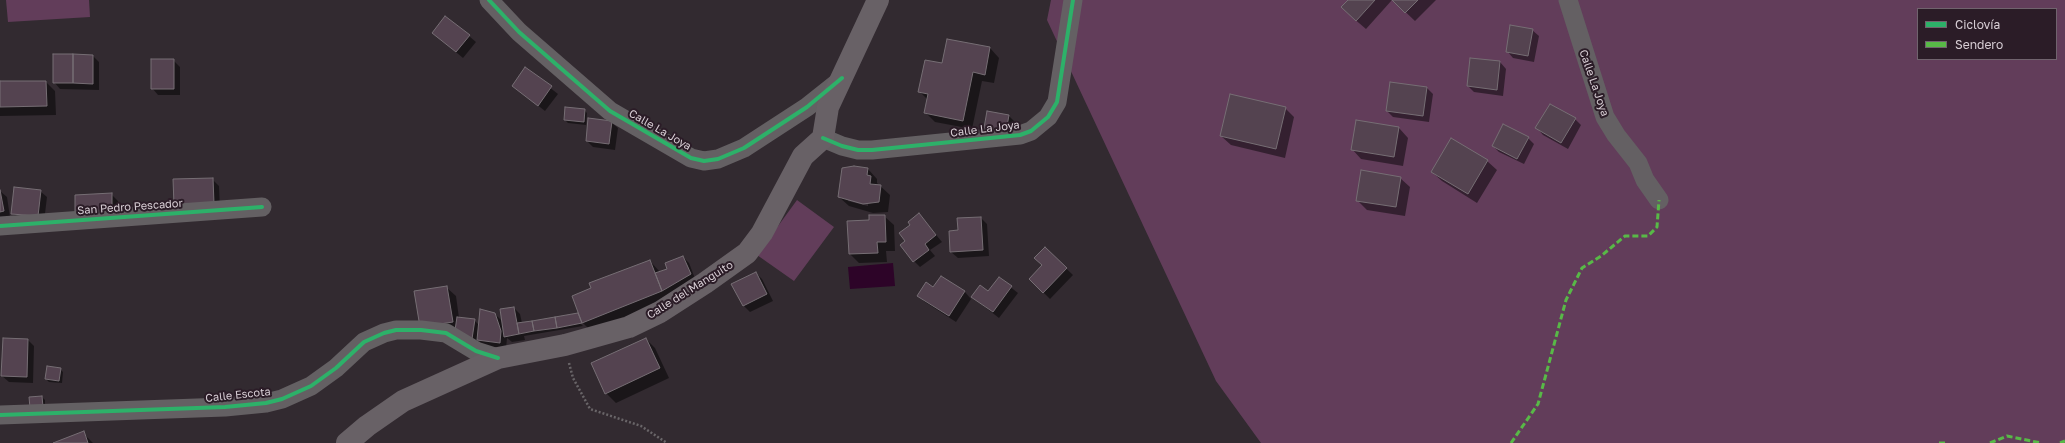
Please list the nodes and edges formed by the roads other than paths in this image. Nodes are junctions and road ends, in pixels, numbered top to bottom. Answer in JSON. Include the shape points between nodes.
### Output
{"nodes":[{"id":1,"x":489,"y":0,"type":"edge"},
{"id":2,"x":878,"y":0,"type":"edge"},
{"id":3,"x":1073,"y":0,"type":"edge"},
{"id":4,"x":1568,"y":0,"type":"edge"},
{"id":5,"x":842,"y":78,"type":"junction"},
{"id":6,"x":823,"y":138,"type":"junction"},
{"id":7,"x":1659,"y":200,"type":"dead end"},
{"id":8,"x":262,"y":206,"type":"dead end"},
{"id":9,"x":0,"y":226,"type":"edge"},
{"id":10,"x":498,"y":358,"type":"junction"},
{"id":11,"x":0,"y":415,"type":"edge"},
{"id":12,"x":347,"y":443,"type":"edge"}],
"edges":[{"from":1,"to":5,"type":"street","name":"Calle La Joya","via":[[519,32],[610,112],[691,158],[704,161],[718,159],[744,148],[807,107]]},
{"from":2,"to":5,"type":"main road"},
{"from":3,"to":6,"type":"street","name":"Calle La Joya","via":[[1057,102],[1048,117],[1031,131],[1020,135],[872,150],[858,150]]},
{"from":4,"to":7,"type":"street","name":"Calle La Joya","via":[[1605,118],[1638,163],[1645,180]]},
{"from":5,"to":6,"type":"main road","via":[[828,107]]},
{"from":6,"to":10,"type":"main road","name":"Calle del Manguito","via":[[803,156],[762,234],[747,253],[705,284],[660,312],[629,327],[565,345]]},
{"from":8,"to":9,"type":"street","name":"San Pedro Pescador"},
{"from":10,"to":11,"type":"street","name":"Calle Escota","via":[[476,351],[446,333],[396,330],[364,342],[336,368],[311,386],[266,403],[225,407]]},
{"from":10,"to":12,"type":"main road","name":"Calle del Manguito","via":[[403,401]]}]}
